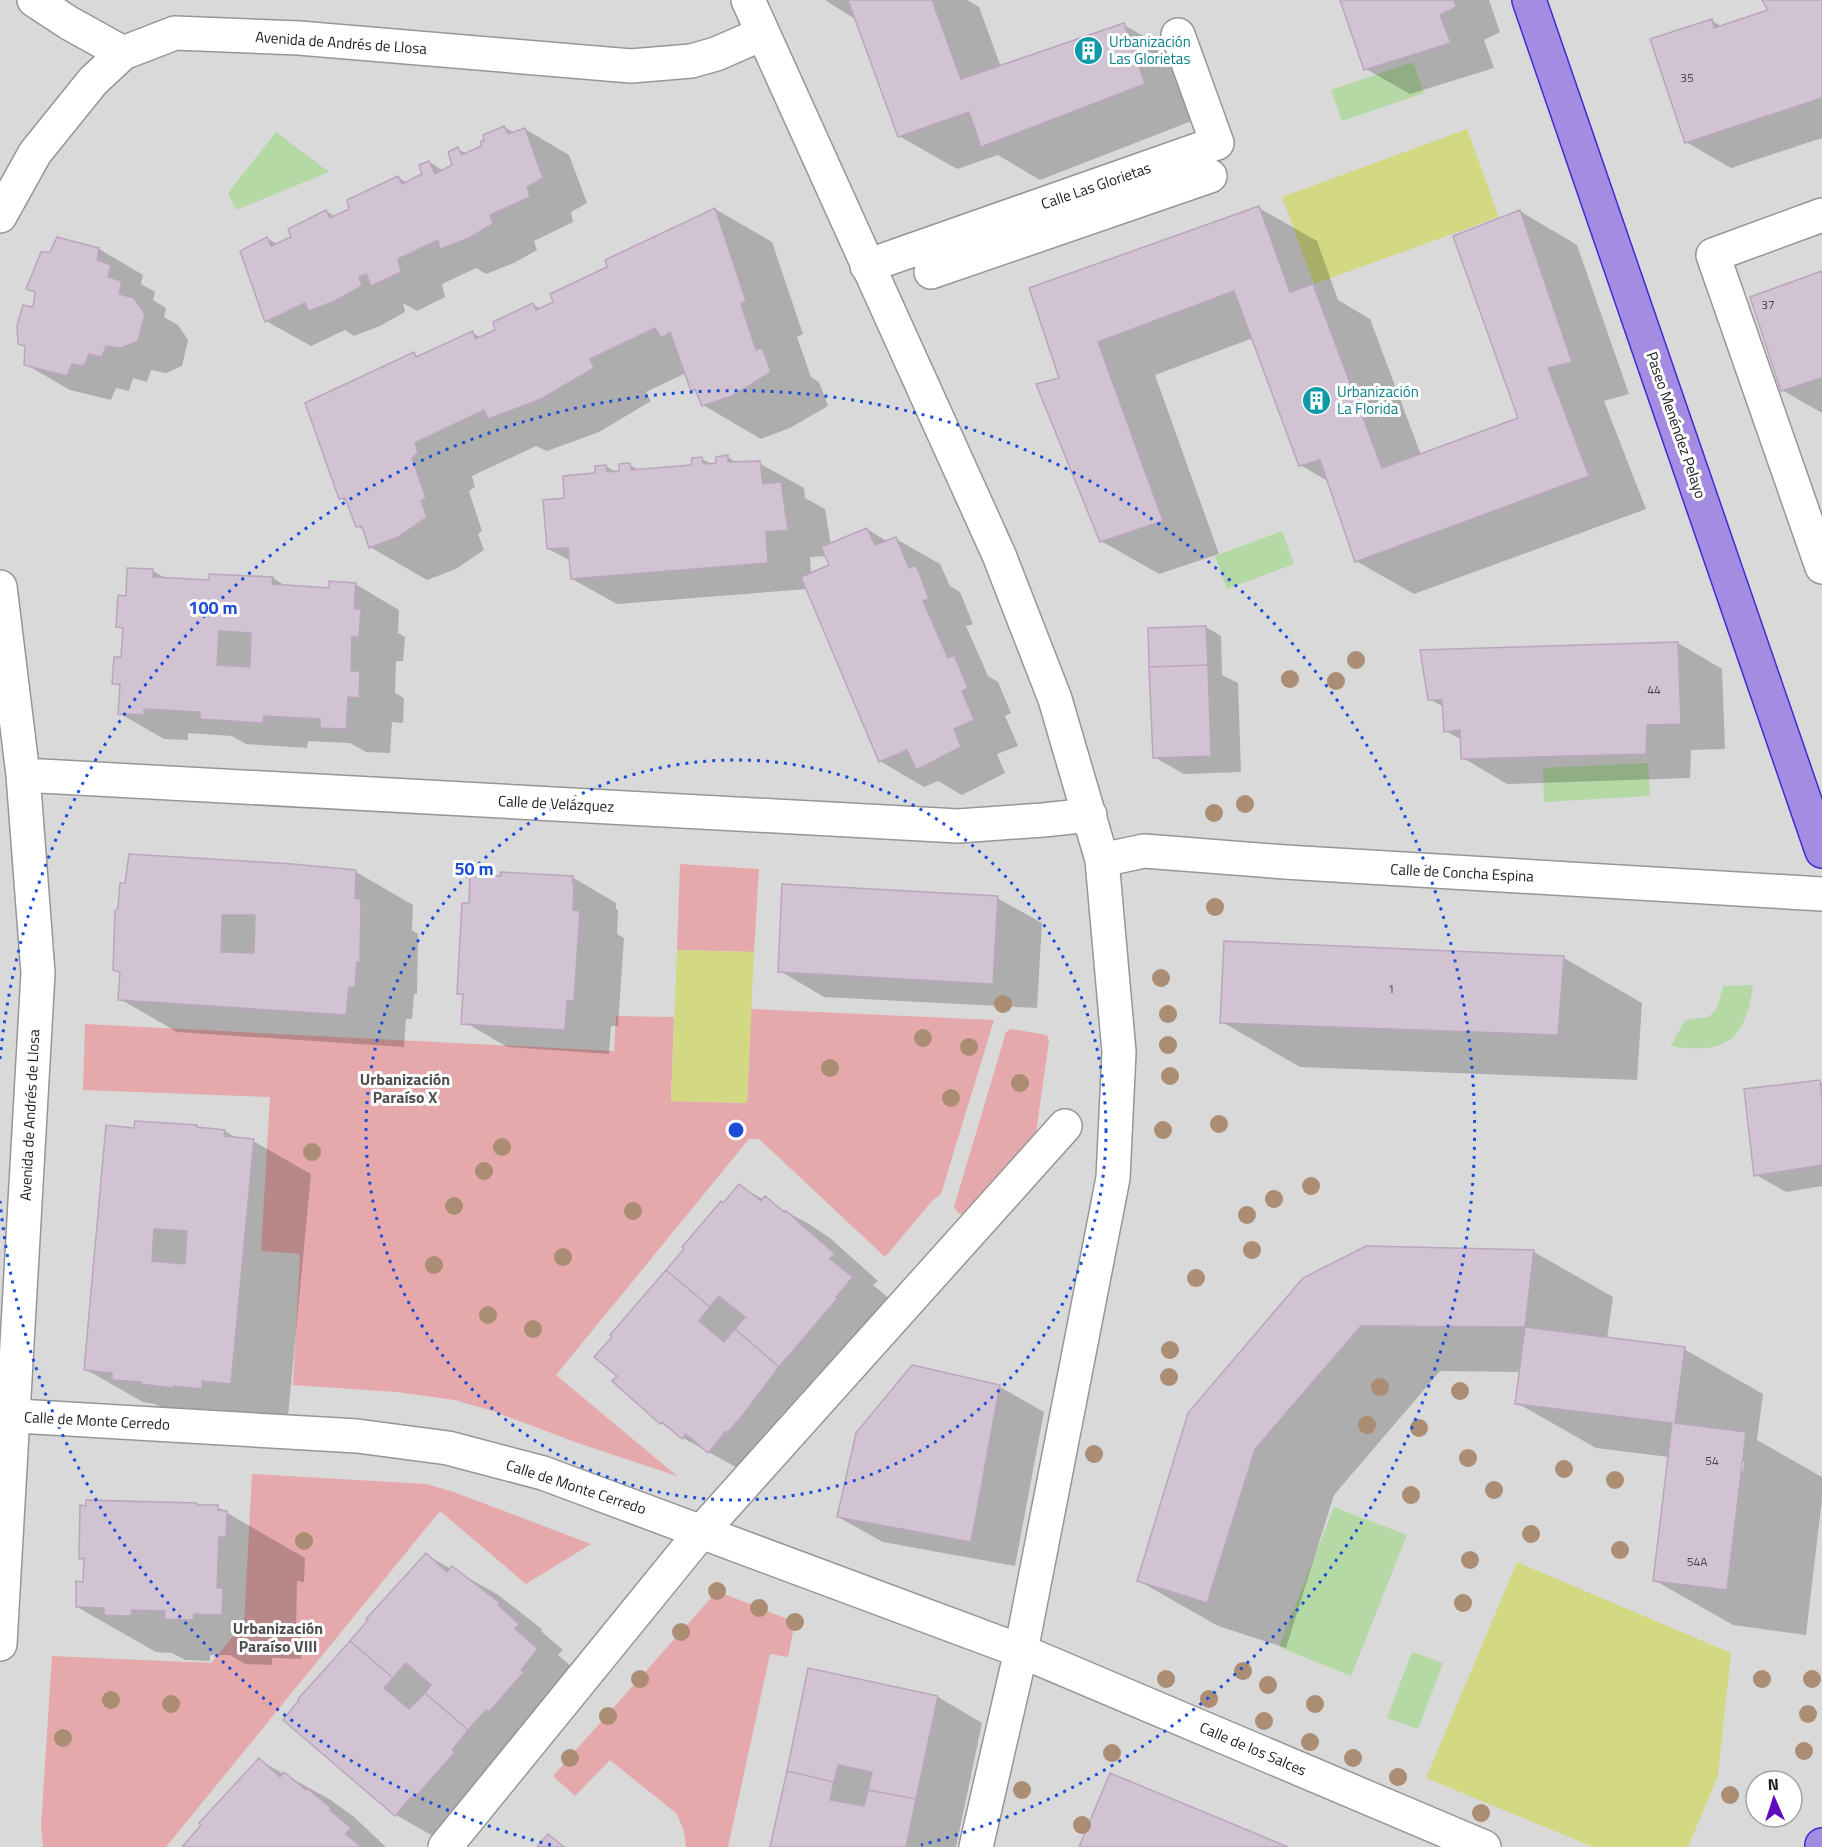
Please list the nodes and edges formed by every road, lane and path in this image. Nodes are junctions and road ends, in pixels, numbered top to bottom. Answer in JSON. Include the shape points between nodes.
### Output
{"nodes":[{"id":1,"x":34,"y":0,"type":"edge"},
{"id":2,"x":748,"y":0,"type":"edge"},
{"id":3,"x":1529,"y":0,"type":"edge"},
{"id":4,"x":762,"y":34,"type":"junction"},
{"id":5,"x":1178,"y":35,"type":"dead end"},
{"id":6,"x":123,"y":53,"type":"junction"},
{"id":7,"x":1210,"y":176,"type":"dead end"},
{"id":8,"x":1822,"y":215,"type":"edge"},
{"id":9,"x":0,"y":216,"type":"edge"},
{"id":10,"x":867,"y":266,"type":"junction"},
{"id":11,"x":931,"y":272,"type":"dead end"},
{"id":12,"x":1822,"y":567,"type":"edge"},
{"id":13,"x":0,"y":587,"type":"edge"},
{"id":14,"x":23,"y":775,"type":"junction"},
{"id":15,"x":1090,"y":815,"type":"junction"},
{"id":16,"x":1822,"y":851,"type":"edge"},
{"id":17,"x":1102,"y":860,"type":"junction"},
{"id":18,"x":1822,"y":894,"type":"edge"},
{"id":19,"x":1065,"y":1126,"type":"dead end"},
{"id":20,"x":6,"y":1415,"type":"edge"},
{"id":21,"x":702,"y":1531,"type":"junction"},
{"id":22,"x":0,"y":1644,"type":"edge"},
{"id":23,"x":1021,"y":1651,"type":"junction"},
{"id":24,"x":445,"y":1847,"type":"edge"},
{"id":25,"x":976,"y":1847,"type":"edge"},
{"id":26,"x":1484,"y":1847,"type":"edge"}],
"edges":[{"from":1,"to":6,"type":"street"},
{"from":2,"to":4,"type":"street"},
{"from":3,"to":16,"type":"highway","name":"Paseo Menéndez Pelayo"},
{"from":4,"to":6,"type":"street","name":"Avenida de Andrés de Llosa","via":[[691,61],[631,66],[299,38],[175,33]]},
{"from":4,"to":10,"type":"street"},
{"from":5,"to":10,"type":"street","name":"Calle Las Glorietas","via":[[1217,143]]},
{"from":6,"to":9,"type":"street","name":"Avenida de Andrés de Llosa","via":[[93,81],[35,153]]},
{"from":7,"to":11,"type":"street"},
{"from":8,"to":12,"type":"street","via":[[1713,255]]},
{"from":10,"to":15,"type":"street","via":[[999,555],[1055,699]]},
{"from":13,"to":14,"type":"street","name":"Avenida de Andrés de Llosa"},
{"from":14,"to":15,"type":"street","name":"Calle de Velázquez","via":[[958,826]]},
{"from":14,"to":20,"type":"street","name":"Avenida de Andrés de Llosa","via":[[38,973]]},
{"from":15,"to":17,"type":"street"},
{"from":17,"to":18,"type":"street","name":"Calle de Concha Espina","via":[[1144,851]]},
{"from":17,"to":23,"type":"street","via":[[1119,1052],[1113,1178]]},
{"from":19,"to":21,"type":"street"},
{"from":20,"to":21,"type":"street","name":"Calle de Monte Cerredo","via":[[357,1436],[448,1448],[543,1473]]},
{"from":20,"to":22,"type":"street","name":"Avenida de Andrés de Llosa"},
{"from":21,"to":23,"type":"street","name":"Calle de Monte Cerredo"},
{"from":21,"to":24,"type":"street"},
{"from":23,"to":25,"type":"street"},
{"from":23,"to":26,"type":"street","name":"Calle de los Salces"}]}
